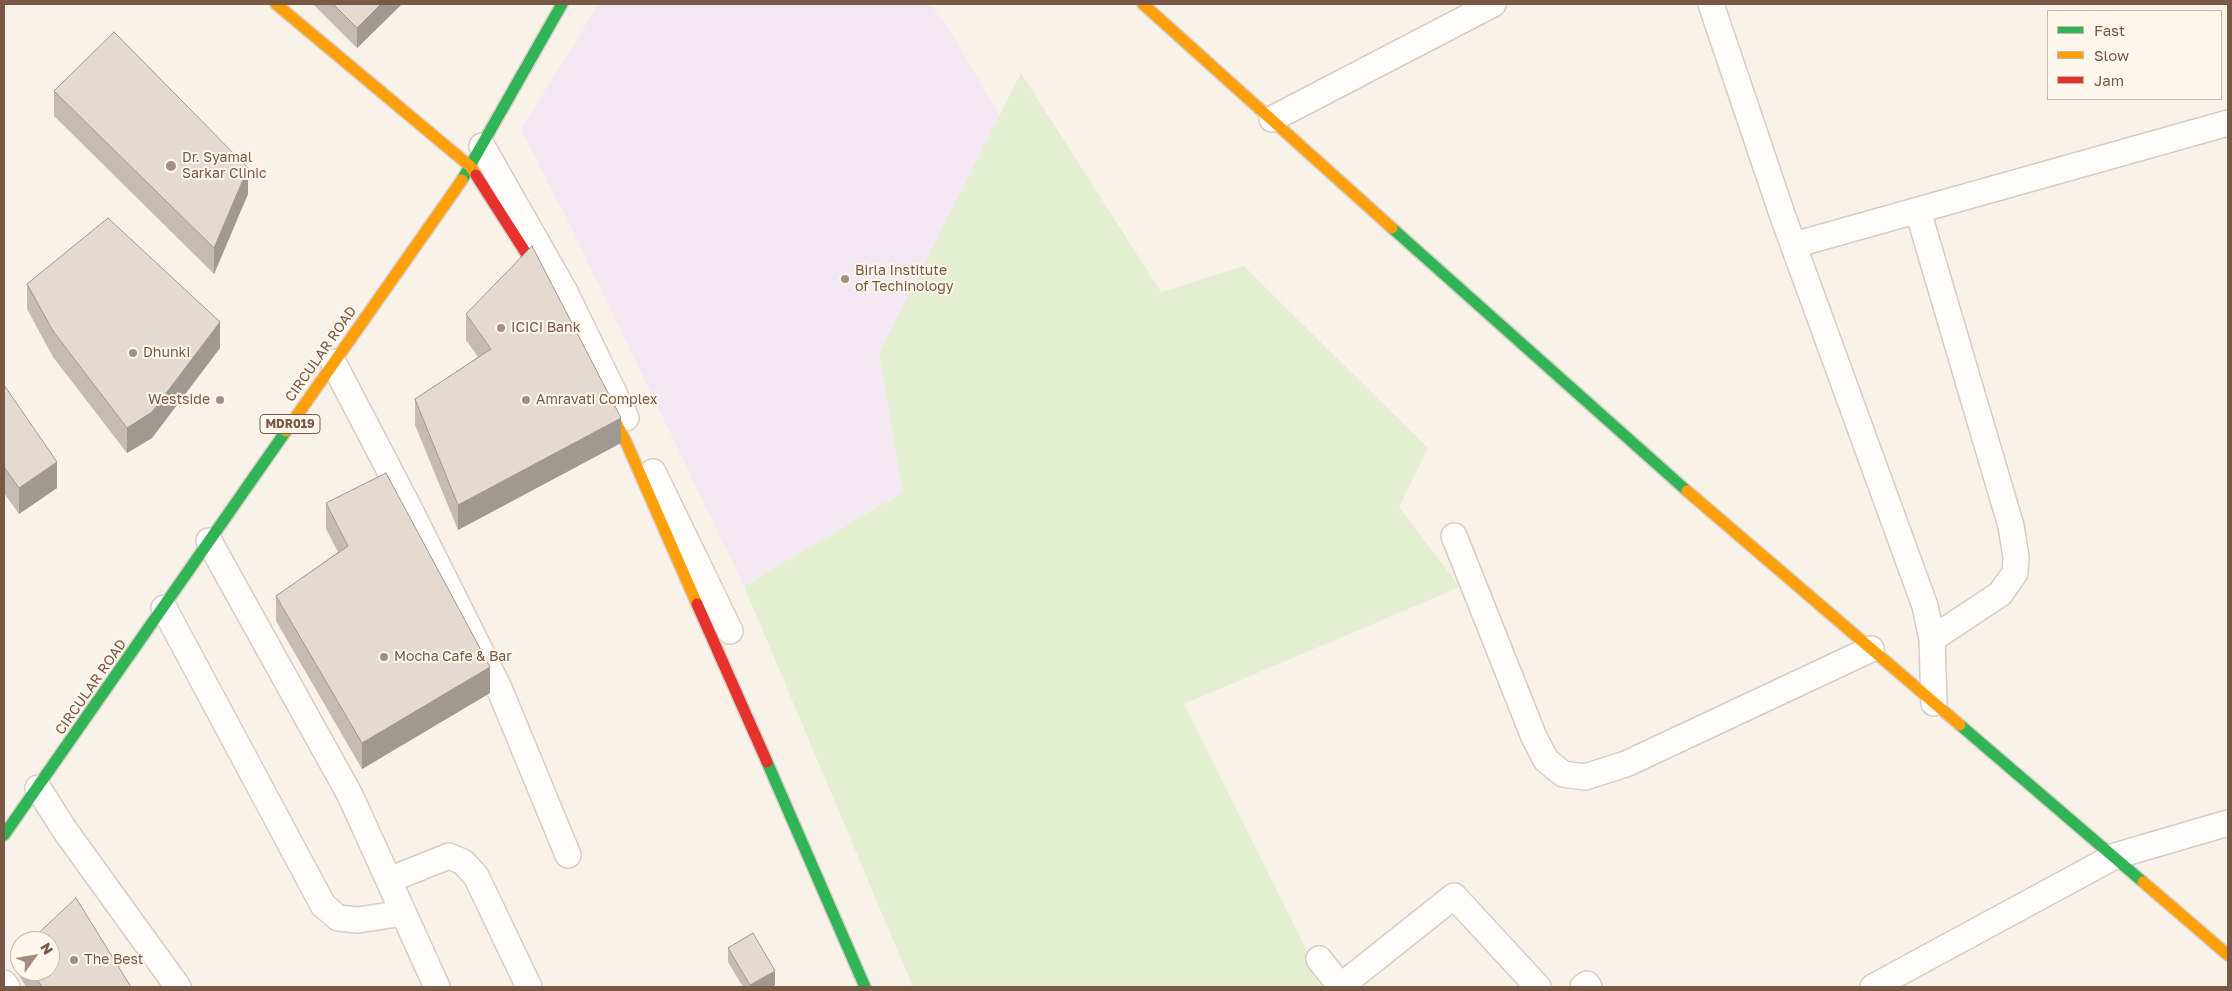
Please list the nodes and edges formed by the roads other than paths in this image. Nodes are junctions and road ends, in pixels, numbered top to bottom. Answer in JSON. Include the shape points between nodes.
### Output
{"nodes":[{"id":1,"x":276,"y":4,"type":"edge"},
{"id":2,"x":562,"y":4,"type":"edge"},
{"id":3,"x":1145,"y":4,"type":"edge"},
{"id":4,"x":1493,"y":4,"type":"edge"},
{"id":5,"x":1711,"y":4,"type":"edge"},
{"id":6,"x":1272,"y":119,"type":"junction"},
{"id":7,"x":2228,"y":122,"type":"edge"},
{"id":8,"x":477,"y":157,"type":"junction"},
{"id":9,"x":1918,"y":211,"type":"junction"},
{"id":10,"x":1794,"y":245,"type":"junction"},
{"id":11,"x":548,"y":290,"type":"edge"},
{"id":12,"x":332,"y":362,"type":"junction"},
{"id":13,"x":600,"y":391,"type":"edge"},
{"id":14,"x":1454,"y":536,"type":"dead end"},
{"id":15,"x":209,"y":542,"type":"junction"},
{"id":16,"x":164,"y":608,"type":"junction"},
{"id":17,"x":730,"y":631,"type":"dead end"},
{"id":18,"x":1932,"y":639,"type":"junction"},
{"id":19,"x":1871,"y":649,"type":"junction"},
{"id":20,"x":1934,"y":703,"type":"junction"},
{"id":21,"x":38,"y":788,"type":"junction"},
{"id":22,"x":2228,"y":823,"type":"edge"},
{"id":23,"x":4,"y":835,"type":"edge"},
{"id":24,"x":568,"y":855,"type":"dead end"},
{"id":25,"x":2115,"y":856,"type":"junction"},
{"id":26,"x":388,"y":880,"type":"junction"},
{"id":27,"x":403,"y":913,"type":"junction"},
{"id":28,"x":2228,"y":955,"type":"edge"},
{"id":29,"x":1319,"y":959,"type":"dead end"},
{"id":30,"x":4,"y":983,"type":"edge"},
{"id":31,"x":6,"y":987,"type":"edge"},
{"id":32,"x":178,"y":987,"type":"edge"},
{"id":33,"x":437,"y":987,"type":"edge"},
{"id":34,"x":529,"y":987,"type":"edge"},
{"id":35,"x":865,"y":987,"type":"edge"},
{"id":36,"x":1341,"y":987,"type":"edge"},
{"id":37,"x":1538,"y":987,"type":"edge"},
{"id":38,"x":1584,"y":987,"type":"edge"},
{"id":39,"x":1589,"y":987,"type":"edge"},
{"id":40,"x":1873,"y":987,"type":"edge"}],
"edges":[{"from":1,"to":8,"type":"main road"},
{"from":2,"to":8,"type":"main road","name":"CIRCULAR ROAD","number":"MDR019"},
{"from":3,"to":6,"type":"main road"},
{"from":4,"to":6,"type":"street"},
{"from":5,"to":10,"type":"street"},
{"from":6,"to":19,"type":"main road","via":[[1636,447]]},
{"from":7,"to":9,"type":"street"},
{"from":8,"to":11,"type":"main road"},
{"from":8,"to":12,"type":"main road","name":"CIRCULAR ROAD","number":"MDR019"},
{"from":8,"to":17,"type":"street","via":[[565,292]]},
{"from":9,"to":10,"type":"street"},
{"from":9,"to":18,"type":"street","via":[[2011,526],[2016,558],[2015,573],[2000,594]]},
{"from":10,"to":18,"type":"street","via":[[1925,606]]},
{"from":12,"to":15,"type":"main road","name":"CIRCULAR ROAD","number":"MDR019"},
{"from":12,"to":24,"type":"street","via":[[499,688]]},
{"from":13,"to":35,"type":"main road","via":[[626,442]]},
{"from":14,"to":19,"type":"street","via":[[1534,737],[1546,760],[1563,774],[1585,777],[1626,764]]},
{"from":15,"to":16,"type":"main road","name":"CIRCULAR ROAD","number":"MDR019"},
{"from":15,"to":26,"type":"street","via":[[350,795]]},
{"from":16,"to":21,"type":"main road","name":"CIRCULAR ROAD","number":"MDR019"},
{"from":16,"to":27,"type":"street","via":[[323,905],[338,918],[358,920]]},
{"from":18,"to":20,"type":"street"},
{"from":19,"to":20,"type":"main road"},
{"from":20,"to":25,"type":"main road"},
{"from":21,"to":23,"type":"main road","name":"CIRCULAR ROAD","number":"MDR019"},
{"from":21,"to":32,"type":"street"},
{"from":22,"to":25,"type":"street"},
{"from":25,"to":28,"type":"main road"},
{"from":25,"to":40,"type":"street"},
{"from":26,"to":27,"type":"street"},
{"from":26,"to":34,"type":"street","via":[[449,856],[464,862],[476,876]]},
{"from":27,"to":33,"type":"street"},
{"from":29,"to":36,"type":"street"},
{"from":30,"to":31,"type":"street"},
{"from":36,"to":37,"type":"street","via":[[1454,896]]},
{"from":38,"to":39,"type":"street","via":[[1587,984]]}]}
